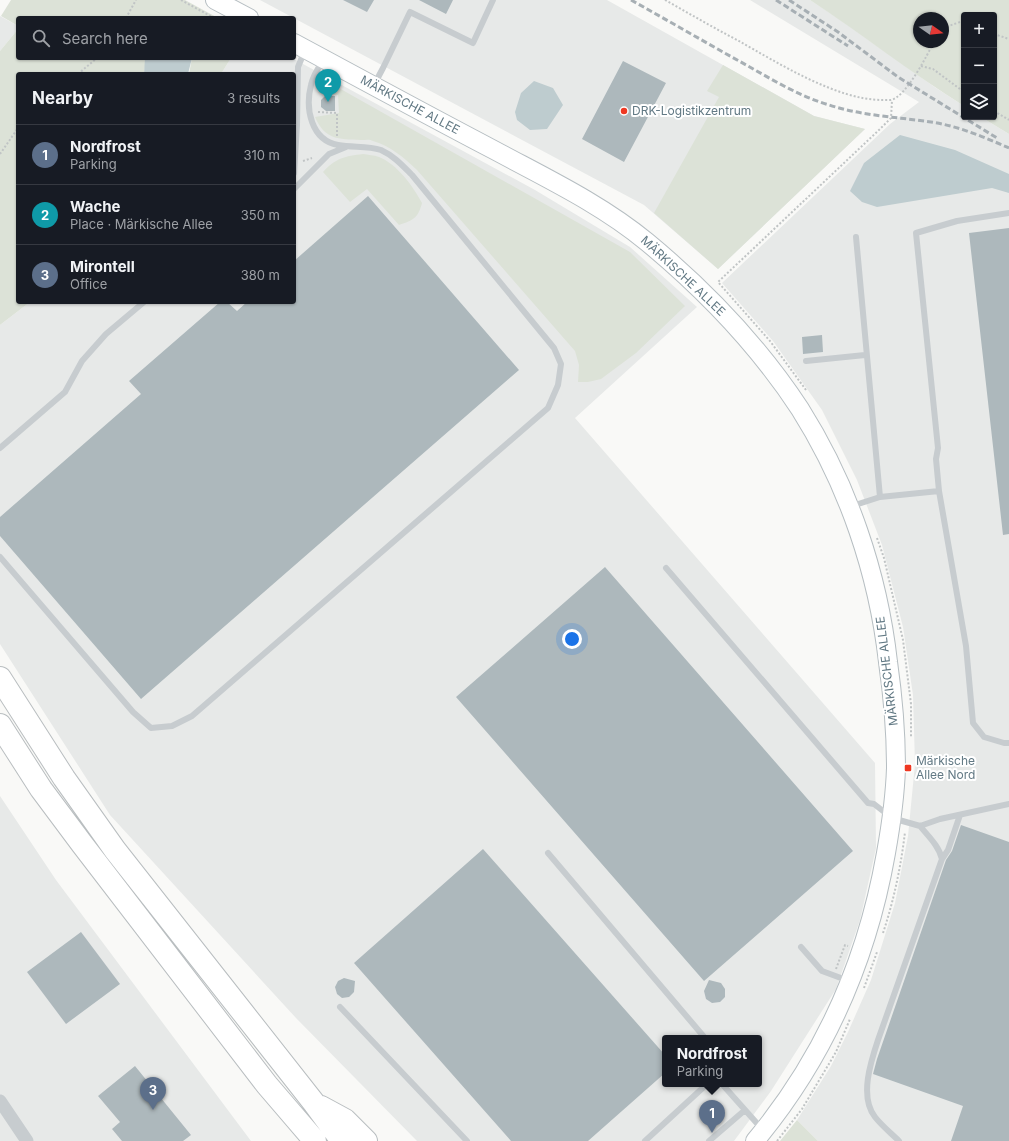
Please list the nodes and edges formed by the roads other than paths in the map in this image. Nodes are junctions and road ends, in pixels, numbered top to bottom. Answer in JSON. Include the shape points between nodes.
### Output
{"nodes":[{"id":1,"x":215,"y":0,"type":"edge"},
{"id":2,"x":493,"y":0,"type":"edge"},
{"id":3,"x":245,"y":16,"type":"edge"},
{"id":4,"x":300,"y":46,"type":"edge"},
{"id":5,"x":324,"y":59,"type":"junction"},
{"id":6,"x":373,"y":86,"type":"junction"},
{"id":7,"x":296,"y":141,"type":"edge"},
{"id":8,"x":347,"y":146,"type":"junction"},
{"id":9,"x":296,"y":186,"type":"edge"},
{"id":10,"x":1009,"y":213,"type":"edge"},
{"id":11,"x":856,"y":237,"type":"dead end"},
{"id":12,"x":142,"y":304,"type":"edge"},
{"id":13,"x":866,"y":355,"type":"junction"},
{"id":14,"x":806,"y":361,"type":"dead end"},
{"id":15,"x":0,"y":448,"type":"edge"},
{"id":16,"x":939,"y":491,"type":"junction"},
{"id":17,"x":880,"y":497,"type":"junction"},
{"id":18,"x":849,"y":507,"type":"junction"},
{"id":19,"x":0,"y":557,"type":"edge"},
{"id":20,"x":666,"y":568,"type":"dead end"},
{"id":21,"x":0,"y":678,"type":"edge"},
{"id":22,"x":0,"y":725,"type":"edge"},
{"id":23,"x":1009,"y":743,"type":"edge"},
{"id":24,"x":1009,"y":804,"type":"edge"},
{"id":25,"x":960,"y":815,"type":"junction"},
{"id":26,"x":899,"y":820,"type":"junction"},
{"id":27,"x":920,"y":826,"type":"junction"},
{"id":28,"x":548,"y":853,"type":"dead end"},
{"id":29,"x":942,"y":859,"type":"junction"},
{"id":30,"x":801,"y":947,"type":"dead end"},
{"id":31,"x":856,"y":988,"type":"junction"},
{"id":32,"x":340,"y":1007,"type":"dead end"},
{"id":33,"x":702,"y":1035,"type":"edge"},
{"id":34,"x":267,"y":1085,"type":"junction"},
{"id":35,"x":704,"y":1087,"type":"edge"},
{"id":36,"x":725,"y":1087,"type":"edge"},
{"id":37,"x":0,"y":1101,"type":"edge"},
{"id":38,"x":314,"y":1103,"type":"junction"},
{"id":39,"x":745,"y":1110,"type":"junction"},
{"id":40,"x":765,"y":1138,"type":"edge"},
{"id":41,"x":27,"y":1141,"type":"edge"},
{"id":42,"x":295,"y":1141,"type":"edge"},
{"id":43,"x":315,"y":1141,"type":"edge"},
{"id":44,"x":342,"y":1141,"type":"edge"},
{"id":45,"x":366,"y":1141,"type":"edge"},
{"id":46,"x":467,"y":1141,"type":"edge"},
{"id":47,"x":645,"y":1141,"type":"edge"},
{"id":48,"x":710,"y":1141,"type":"edge"},
{"id":49,"x":899,"y":1141,"type":"edge"}],
"edges":[{"from":1,"to":3,"type":"street"},
{"from":2,"to":6,"type":"lane","via":[[473,43],[410,12]]},
{"from":4,"to":5,"type":"street","name":"MÄRKISCHE ALLEE"},
{"from":4,"to":7,"type":"lane"},
{"from":5,"to":6,"type":"street","name":"MÄRKISCHE ALLEE"},
{"from":5,"to":8,"type":"lane","via":[[311,84],[311,121],[318,134],[329,142]]},
{"from":6,"to":18,"type":"street","name":"MÄRKISCHE ALLEE","via":[[591,202],[644,239],[676,267],[709,297],[757,350],[817,438]]},
{"from":8,"to":9,"type":"lane","via":[[329,154]]},
{"from":8,"to":19,"type":"lane","via":[[370,147],[393,156],[412,175],[554,348],[560,364],[558,385],[548,408],[192,716],[172,726],[152,728],[133,712]]},
{"from":10,"to":16,"type":"lane","via":[[957,221],[916,233],[938,448],[936,459]]},
{"from":11,"to":13,"type":"lane"},
{"from":12,"to":15,"type":"lane","via":[[106,334],[82,361],[64,392]]},
{"from":13,"to":14,"type":"lane"},
{"from":13,"to":17,"type":"lane"},
{"from":16,"to":17,"type":"lane"},
{"from":16,"to":23,"type":"lane","via":[[966,646],[973,723],[984,737]]},
{"from":17,"to":18,"type":"lane"},
{"from":18,"to":26,"type":"street","name":"MÄRKISCHE ALLEE","via":[[869,565],[885,631],[892,693]]},
{"from":20,"to":26,"type":"lane","via":[[868,802]]},
{"from":21,"to":38,"type":"highway","via":[[64,778],[115,850]]},
{"from":22,"to":34,"type":"highway","via":[[41,789]]},
{"from":24,"to":25,"type":"lane"},
{"from":25,"to":27,"type":"lane"},
{"from":25,"to":29,"type":"lane","via":[[948,850]]},
{"from":26,"to":27,"type":"lane"},
{"from":26,"to":31,"type":"street","name":"MÄRKISCHE ALLEE","via":[[869,929]]},
{"from":27,"to":29,"type":"lane","via":[[941,852]]},
{"from":28,"to":33,"type":"lane"},
{"from":29,"to":49,"type":"lane","via":[[869,1068],[869,1107],[874,1116]]},
{"from":30,"to":31,"type":"lane","via":[[822,971]]},
{"from":31,"to":40,"type":"street","name":"MÄRKISCHE ALLEE"},
{"from":32,"to":46,"type":"lane"},
{"from":34,"to":42,"type":"highway"},
{"from":34,"to":43,"type":"highway"},
{"from":35,"to":47,"type":"lane"},
{"from":36,"to":39,"type":"lane"},
{"from":37,"to":41,"type":"street"},
{"from":38,"to":44,"type":"highway"},
{"from":38,"to":45,"type":"highway","via":[[345,1120]]},
{"from":39,"to":40,"type":"lane"},
{"from":39,"to":48,"type":"lane"}]}
